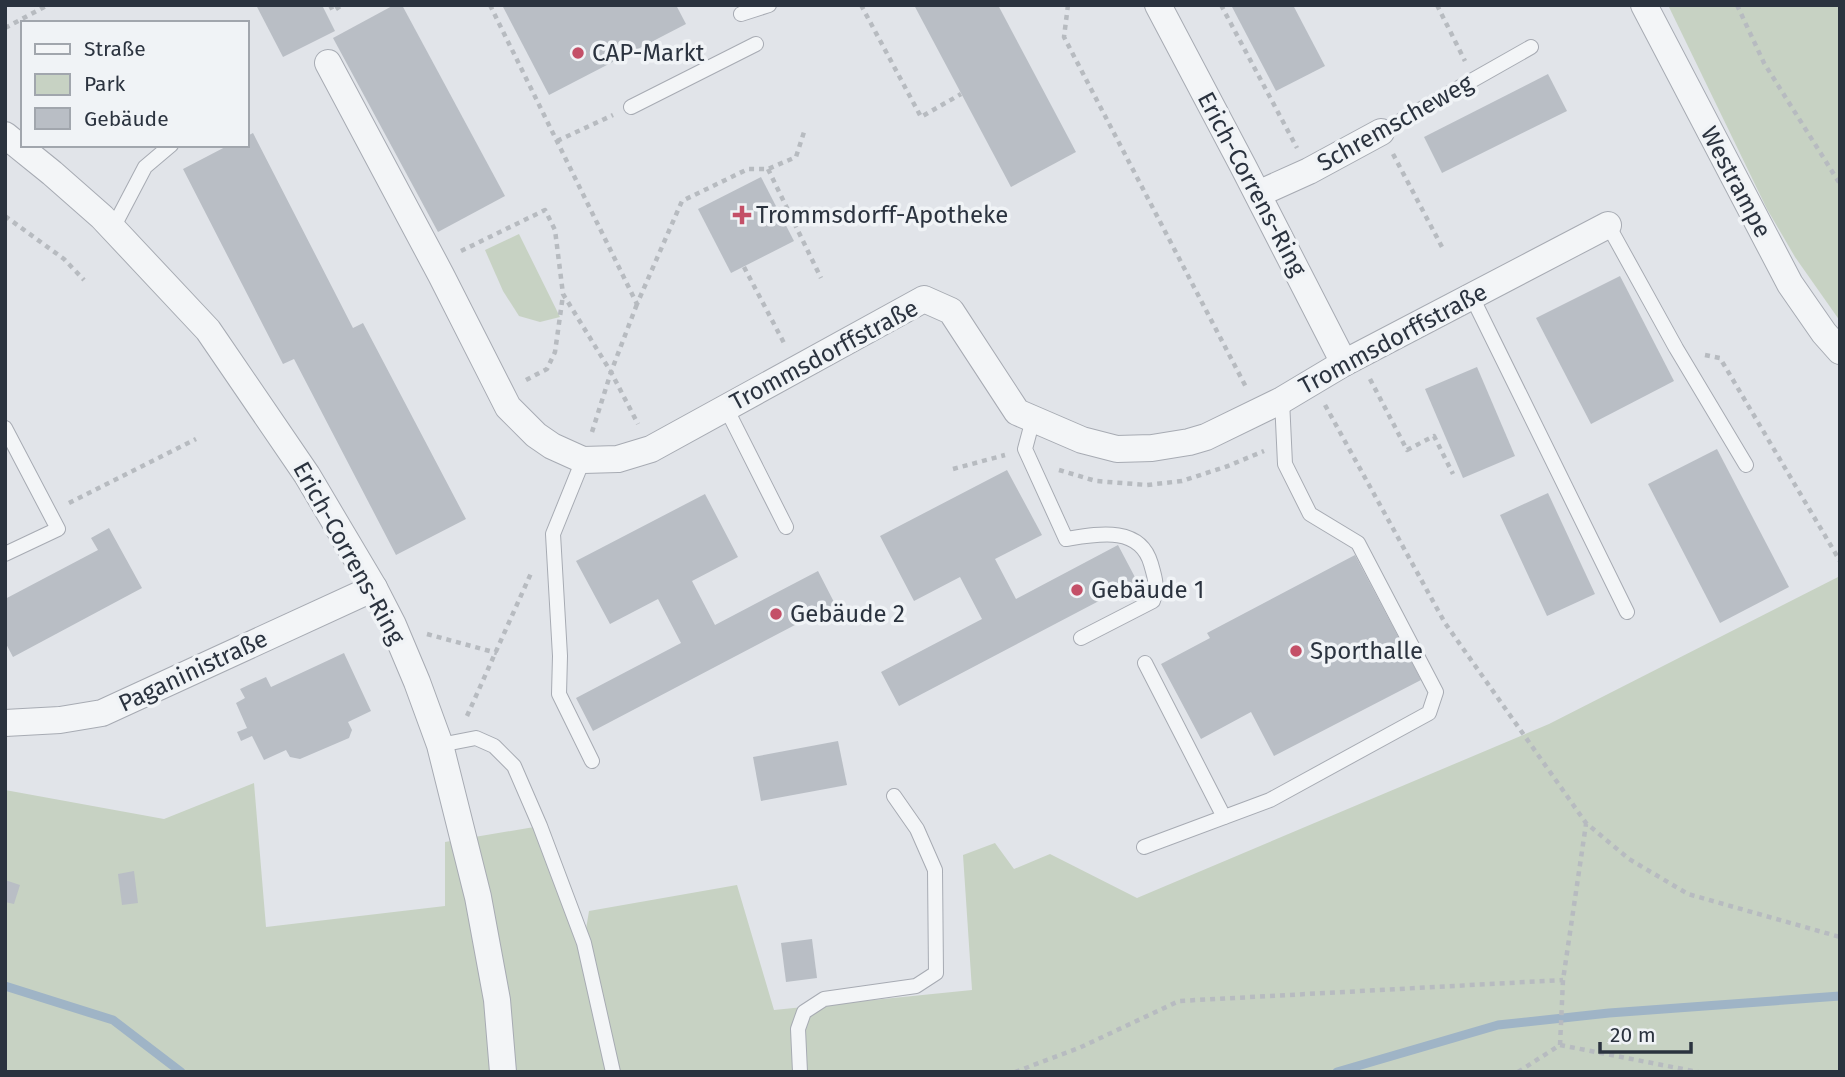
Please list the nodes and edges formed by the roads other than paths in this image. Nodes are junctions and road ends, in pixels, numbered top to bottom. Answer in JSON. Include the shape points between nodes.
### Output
{"nodes":[{"id":1,"x":769,"y":5,"type":"edge"},
{"id":2,"x":1158,"y":5,"type":"edge"},
{"id":3,"x":1644,"y":5,"type":"edge"},
{"id":4,"x":741,"y":14,"type":"dead end"},
{"id":5,"x":756,"y":44,"type":"dead end"},
{"id":6,"x":1531,"y":47,"type":"dead end"},
{"id":7,"x":328,"y":63,"type":"dead end"},
{"id":8,"x":631,"y":107,"type":"road end"},
{"id":9,"x":1381,"y":132,"type":"joint"},
{"id":10,"x":5,"y":135,"type":"edge"},
{"id":11,"x":169,"y":147,"type":"edge"},
{"id":12,"x":1258,"y":194,"type":"junction"},
{"id":13,"x":1608,"y":225,"type":"joint"},
{"id":14,"x":113,"y":228,"type":"junction"},
{"id":15,"x":1472,"y":297,"type":"junction"},
{"id":16,"x":1840,"y":351,"type":"edge"},
{"id":17,"x":1351,"y":360,"type":"junction"},
{"id":18,"x":1270,"y":405,"type":"junction"},
{"id":19,"x":726,"y":408,"type":"junction"},
{"id":20,"x":1033,"y":419,"type":"junction"},
{"id":21,"x":5,"y":428,"type":"edge"},
{"id":22,"x":583,"y":460,"type":"junction"},
{"id":23,"x":1746,"y":465,"type":"dead end"},
{"id":24,"x":786,"y":527,"type":"dead end"},
{"id":25,"x":5,"y":554,"type":"edge"},
{"id":26,"x":374,"y":588,"type":"junction"},
{"id":27,"x":1627,"y":612,"type":"dead end"},
{"id":28,"x":1081,"y":638,"type":"dead end"},
{"id":29,"x":1145,"y":663,"type":"dead end"},
{"id":30,"x":5,"y":723,"type":"edge"},
{"id":31,"x":440,"y":745,"type":"junction"},
{"id":32,"x":592,"y":761,"type":"dead end"},
{"id":33,"x":894,"y":796,"type":"dead end"},
{"id":34,"x":1224,"y":817,"type":"junction"},
{"id":35,"x":1144,"y":847,"type":"dead end"},
{"id":36,"x":503,"y":1072,"type":"edge"},
{"id":37,"x":613,"y":1072,"type":"edge"},
{"id":38,"x":800,"y":1072,"type":"edge"}],
"edges":[{"from":1,"to":4,"type":"lane"},
{"from":2,"to":12,"type":"street","name":"Erich-Correns-Ring"},
{"from":3,"to":16,"type":"street","name":"Westrampe","via":[[1790,284]]},
{"from":5,"to":8,"type":"lane"},
{"from":6,"to":9,"type":"lane","name":"Schremscheweg"},
{"from":7,"to":22,"type":"street","name":"Trommsdorffstraße","via":[[508,407],[536,435]]},
{"from":9,"to":12,"type":"street","name":"Schremscheweg"},
{"from":10,"to":14,"type":"street","name":"Erich-Correns-Ring"},
{"from":11,"to":14,"type":"lane","via":[[145,167]]},
{"from":12,"to":17,"type":"street","name":"Erich-Correns-Ring"},
{"from":13,"to":15,"type":"street","name":"Trommsdorffstraße"},
{"from":13,"to":23,"type":"lane"},
{"from":14,"to":26,"type":"street","name":"Erich-Correns-Ring","via":[[208,330],[307,475]]},
{"from":15,"to":17,"type":"street","name":"Trommsdorffstraße"},
{"from":15,"to":27,"type":"lane"},
{"from":17,"to":18,"type":"street","name":"Trommsdorffstraße"},
{"from":18,"to":20,"type":"street","name":"Trommsdorffstraße","via":[[1206,437],[1152,448],[1117,449]]},
{"from":18,"to":34,"type":"lane","via":[[1285,464],[1310,514],[1358,543],[1436,692],[1429,713],[1270,800]]},
{"from":19,"to":20,"type":"street","name":"Trommsdorffstraße","via":[[923,299],[951,311],[1017,412]]},
{"from":19,"to":22,"type":"street","name":"Trommsdorffstraße","via":[[651,449],[618,459]]},
{"from":19,"to":24,"type":"lane"},
{"from":20,"to":28,"type":"lane","via":[[1026,449],[1066,539],[1102,534],[1134,539],[1148,554],[1157,584],[1153,601]]},
{"from":21,"to":25,"type":"lane","via":[[58,528]]},
{"from":22,"to":32,"type":"lane","via":[[553,534],[559,694]]},
{"from":26,"to":30,"type":"street","name":"Paganinistraße","via":[[102,713]]},
{"from":26,"to":31,"type":"street","name":"Erich-Correns-Ring"},
{"from":29,"to":34,"type":"lane"},
{"from":31,"to":36,"type":"street","name":"Erich-Correns-Ring","via":[[478,897],[497,1000]]},
{"from":31,"to":37,"type":"lane","via":[[476,738],[494,746],[514,766],[584,943]]},
{"from":33,"to":38,"type":"lane","via":[[917,829],[935,870],[936,973],[916,986],[824,999],[804,1012],[798,1029]]},
{"from":34,"to":35,"type":"lane"}]}
